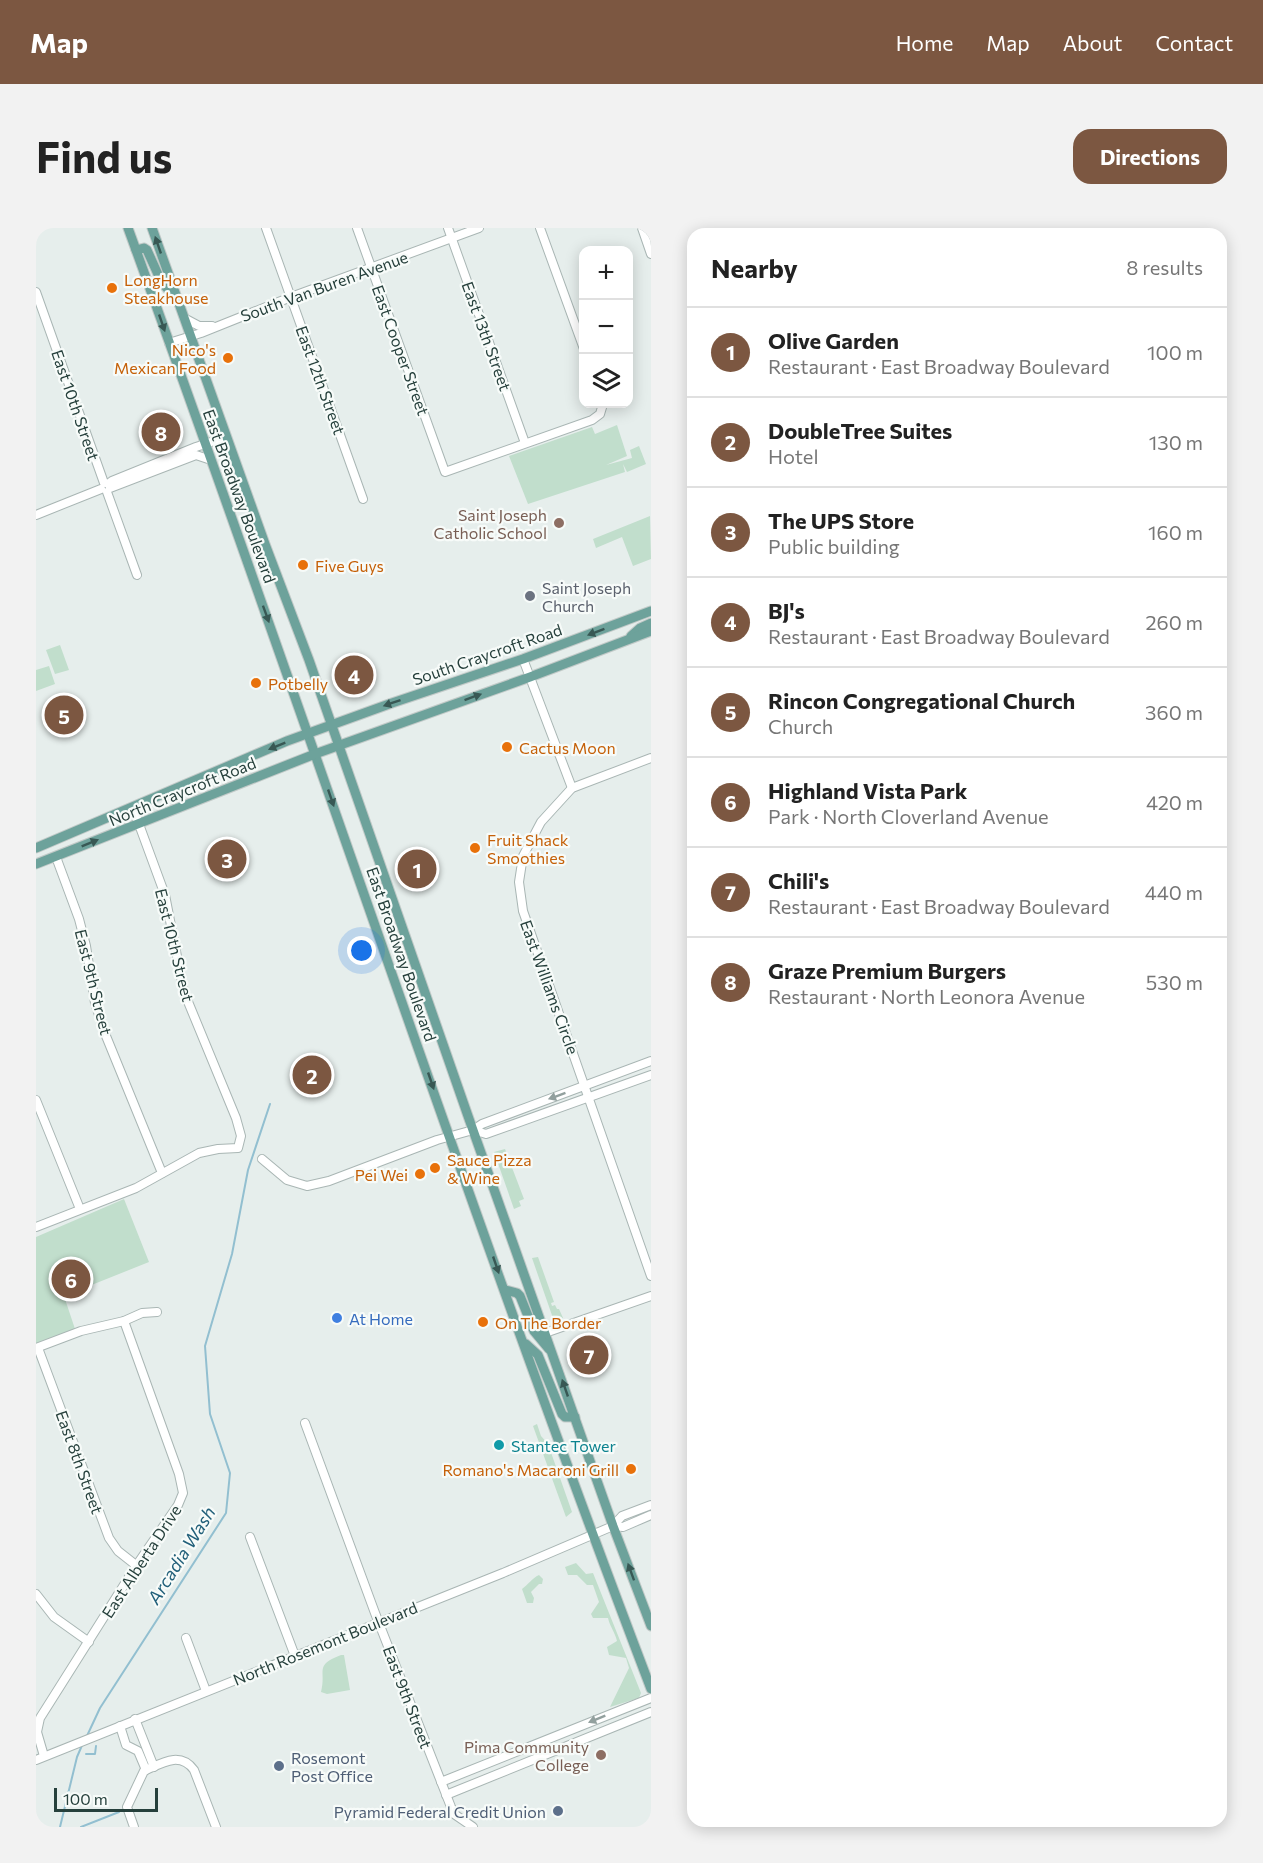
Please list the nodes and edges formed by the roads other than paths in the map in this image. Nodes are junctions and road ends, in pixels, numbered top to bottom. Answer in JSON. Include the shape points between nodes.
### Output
{"nodes":[{"id":1,"x":128,"y":228,"type":"edge"},
{"id":2,"x":152,"y":228,"type":"edge"},
{"id":3,"x":266,"y":228,"type":"edge"},
{"id":4,"x":357,"y":228,"type":"edge"},
{"id":5,"x":448,"y":228,"type":"edge"},
{"id":6,"x":479,"y":228,"type":"edge"},
{"id":7,"x":540,"y":228,"type":"edge"},
{"id":8,"x":642,"y":228,"type":"edge"},
{"id":9,"x":452,"y":238,"type":"junction"},
{"id":10,"x":136,"y":250,"type":"junction"},
{"id":11,"x":651,"y":254,"type":"edge"},
{"id":12,"x":371,"y":268,"type":"junction"},
{"id":13,"x":36,"y":292,"type":"edge"},
{"id":14,"x":291,"y":297,"type":"junction"},
{"id":15,"x":178,"y":301,"type":"junction"},
{"id":16,"x":184,"y":317,"type":"junction"},
{"id":17,"x":219,"y":325,"type":"junction"},
{"id":18,"x":579,"y":335,"type":"edge"},
{"id":19,"x":191,"y":336,"type":"junction"},
{"id":20,"x":169,"y":343,"type":"junction"},
{"id":21,"x":602,"y":408,"type":"edge"},
{"id":22,"x":226,"y":437,"type":"junction"},
{"id":23,"x":525,"y":443,"type":"junction"},
{"id":24,"x":205,"y":444,"type":"junction"},
{"id":25,"x":176,"y":459,"type":"junction"},
{"id":26,"x":211,"y":460,"type":"junction"},
{"id":27,"x":106,"y":487,"type":"junction"},
{"id":28,"x":363,"y":499,"type":"dead end"},
{"id":29,"x":36,"y":515,"type":"edge"},
{"id":30,"x":137,"y":575,"type":"dead end"},
{"id":31,"x":651,"y":611,"type":"edge"},
{"id":32,"x":651,"y":623,"type":"edge"},
{"id":33,"x":651,"y":631,"type":"edge"},
{"id":34,"x":627,"y":640,"type":"junction"},
{"id":35,"x":523,"y":659,"type":"junction"},
{"id":36,"x":530,"y":677,"type":"junction"},
{"id":37,"x":332,"y":725,"type":"junction"},
{"id":38,"x":309,"y":734,"type":"junction"},
{"id":39,"x":339,"y":745,"type":"junction"},
{"id":40,"x":315,"y":754,"type":"junction"},
{"id":41,"x":651,"y":758,"type":"edge"},
{"id":42,"x":572,"y":788,"type":"junction"},
{"id":43,"x":133,"y":808,"type":"junction"},
{"id":44,"x":139,"y":823,"type":"junction"},
{"id":45,"x":36,"y":848,"type":"edge"},
{"id":46,"x":56,"y":857,"type":"junction"},
{"id":47,"x":36,"y":864,"type":"edge"},
{"id":48,"x":651,"y":1061,"type":"edge"},
{"id":49,"x":651,"y":1075,"type":"edge"},
{"id":50,"x":585,"y":1086,"type":"junction"},
{"id":51,"x":589,"y":1097,"type":"junction"},
{"id":52,"x":36,"y":1100,"type":"edge"},
{"id":53,"x":473,"y":1130,"type":"junction"},
{"id":54,"x":450,"y":1136,"type":"junction"},
{"id":55,"x":262,"y":1159,"type":"dead end"},
{"id":56,"x":162,"y":1173,"type":"junction"},
{"id":57,"x":80,"y":1209,"type":"junction"},
{"id":58,"x":36,"y":1227,"type":"edge"},
{"id":59,"x":651,"y":1275,"type":"edge"},
{"id":60,"x":505,"y":1290,"type":"junction"},
{"id":61,"x":651,"y":1296,"type":"edge"},
{"id":62,"x":157,"y":1312,"type":"dead end"},
{"id":63,"x":124,"y":1321,"type":"junction"},
{"id":64,"x":545,"y":1333,"type":"junction"},
{"id":65,"x":524,"y":1343,"type":"junction"},
{"id":66,"x":37,"y":1348,"type":"edge"},
{"id":67,"x":552,"y":1353,"type":"junction"},
{"id":68,"x":575,"y":1417,"type":"junction"},
{"id":69,"x":305,"y":1423,"type":"dead end"},
{"id":70,"x":651,"y":1505,"type":"edge"},
{"id":71,"x":651,"y":1515,"type":"edge"},
{"id":72,"x":613,"y":1526,"type":"junction"},
{"id":73,"x":592,"y":1536,"type":"junction"},
{"id":74,"x":250,"y":1537,"type":"dead end"},
{"id":75,"x":137,"y":1566,"type":"junction"},
{"id":76,"x":36,"y":1594,"type":"edge"},
{"id":77,"x":378,"y":1622,"type":"junction"},
{"id":78,"x":651,"y":1626,"type":"edge"},
{"id":79,"x":186,"y":1638,"type":"dead end"},
{"id":80,"x":89,"y":1642,"type":"junction"},
{"id":81,"x":295,"y":1656,"type":"junction"},
{"id":82,"x":651,"y":1689,"type":"edge"},
{"id":83,"x":206,"y":1691,"type":"junction"},
{"id":84,"x":651,"y":1698,"type":"edge"},
{"id":85,"x":651,"y":1712,"type":"edge"},
{"id":86,"x":38,"y":1717,"type":"edge"},
{"id":87,"x":135,"y":1719,"type":"junction"},
{"id":88,"x":120,"y":1726,"type":"junction"},
{"id":89,"x":145,"y":1744,"type":"junction"},
{"id":90,"x":133,"y":1748,"type":"junction"},
{"id":91,"x":40,"y":1758,"type":"edge"},
{"id":92,"x":154,"y":1767,"type":"junction"},
{"id":93,"x":146,"y":1770,"type":"junction"},
{"id":94,"x":441,"y":1782,"type":"junction"},
{"id":95,"x":447,"y":1795,"type":"junction"},
{"id":96,"x":134,"y":1827,"type":"edge"},
{"id":97,"x":216,"y":1827,"type":"edge"},
{"id":98,"x":473,"y":1827,"type":"edge"}],
"edges":[{"from":1,"to":10,"type":"main road","name":"East Broadway Boulevard"},
{"from":15,"to":2,"type":"main road","name":"East Broadway Boulevard","one_way":true},
{"from":3,"to":14,"type":"street","name":"East 12th Street"},
{"from":4,"to":12,"type":"street","name":"East Cooper Street"},
{"from":5,"to":9,"type":"street","name":"East 13th Street"},
{"from":6,"to":9,"type":"street","name":"South Van Buren Avenue"},
{"from":7,"to":18,"type":"street"},
{"from":8,"to":11,"type":"street"},
{"from":9,"to":12,"type":"street","name":"South Van Buren Avenue"},
{"from":9,"to":23,"type":"street","name":"East 13th Street"},
{"from":10,"to":15,"type":"main road","via":[[147,250],[161,281]]},
{"from":10,"to":20,"type":"main road","name":"East Broadway Boulevard","one_way":true},
{"from":12,"to":14,"type":"street","name":"South Van Buren Avenue"},
{"from":12,"to":23,"type":"street","name":"East Cooper Street","via":[[445,472]]},
{"from":13,"to":27,"type":"street","name":"East 10th Street"},
{"from":14,"to":17,"type":"street","name":"South Van Buren Avenue"},
{"from":14,"to":28,"type":"street","name":"East 12th Street"},
{"from":15,"to":16,"type":"main road","name":"East Broadway Boulevard"},
{"from":16,"to":17,"type":"street","via":[[199,326]]},
{"from":16,"to":19,"type":"main road","name":"East Broadway Boulevard"},
{"from":17,"to":19,"type":"street","name":"South Van Buren Avenue"},
{"from":19,"to":20,"type":"street","name":"South Van Buren Avenue"},
{"from":19,"to":22,"type":"main road","name":"East Broadway Boulevard"},
{"from":20,"to":24,"type":"main road","name":"East Broadway Boulevard"},
{"from":21,"to":23,"type":"street","via":[[592,420]]},
{"from":22,"to":24,"type":"street"},
{"from":22,"to":37,"type":"main road","name":"East Broadway Boulevard"},
{"from":24,"to":25,"type":"street"},
{"from":24,"to":26,"type":"main road","name":"East Broadway Boulevard"},
{"from":25,"to":26,"type":"street","via":[[196,455]]},
{"from":25,"to":27,"type":"street"},
{"from":26,"to":38,"type":"main road","name":"East Broadway Boulevard","one_way":true},
{"from":27,"to":29,"type":"street"},
{"from":27,"to":30,"type":"street","name":"East 10th Street"},
{"from":31,"to":35,"type":"main road","name":"South Craycroft Road","one_way":true},
{"from":32,"to":34,"type":"main road"},
{"from":33,"to":34,"type":"main road","name":"South Craycroft Road"},
{"from":34,"to":36,"type":"main road","name":"South Craycroft Road"},
{"from":35,"to":36,"type":"street"},
{"from":35,"to":37,"type":"main road","name":"South Craycroft Road","one_way":true},
{"from":39,"to":36,"type":"main road","name":"South Craycroft Road","one_way":true},
{"from":36,"to":42,"type":"street"},
{"from":37,"to":38,"type":"main road","name":"North Craycroft Road"},
{"from":37,"to":39,"type":"main road","name":"East Broadway Boulevard"},
{"from":38,"to":40,"type":"main road","name":"East Broadway Boulevard"},
{"from":38,"to":43,"type":"main road","name":"North Craycroft Road","one_way":true},
{"from":39,"to":40,"type":"main road","name":"North Craycroft Road"},
{"from":39,"to":53,"type":"main road","name":"East Broadway Boulevard"},
{"from":40,"to":44,"type":"main road","name":"North Craycroft Road"},
{"from":40,"to":54,"type":"main road","name":"East Broadway Boulevard","one_way":true},
{"from":41,"to":42,"type":"street","name":"East Williams Circle"},
{"from":42,"to":50,"type":"street","name":"East Williams Circle","via":[[542,822],[523,856],[519,882],[523,911]]},
{"from":43,"to":44,"type":"street","name":"East 10th Street"},
{"from":43,"to":45,"type":"main road","name":"North Craycroft Road"},
{"from":46,"to":44,"type":"main road","name":"North Craycroft Road","one_way":true},
{"from":44,"to":56,"type":"street","name":"East 10th Street","via":[[165,895],[184,992],[241,1136],[238,1148],[199,1153]]},
{"from":46,"to":47,"type":"main road","name":"North Craycroft Road"},
{"from":46,"to":56,"type":"street","name":"East 9th Street","via":[[79,919],[95,1002],[106,1036]]},
{"from":48,"to":50,"type":"street"},
{"from":49,"to":51,"type":"street"},
{"from":50,"to":51,"type":"street","name":"East Williams Circle"},
{"from":50,"to":53,"type":"street","one_way":true},
{"from":51,"to":53,"type":"street","via":[[486,1134]]},
{"from":51,"to":59,"type":"street","name":"East Williams Circle"},
{"from":52,"to":57,"type":"street"},
{"from":53,"to":54,"type":"street"},
{"from":53,"to":64,"type":"main road","name":"East Broadway Boulevard"},
{"from":54,"to":55,"type":"street","via":[[307,1186],[287,1180]]},
{"from":54,"to":60,"type":"main road","name":"East Broadway Boulevard","one_way":true},
{"from":56,"to":57,"type":"street","via":[[136,1188]]},
{"from":57,"to":58,"type":"street"},
{"from":60,"to":65,"type":"main road","name":"East Broadway Boulevard"},
{"from":60,"to":67,"type":"main road","via":[[518,1293],[534,1331]]},
{"from":61,"to":64,"type":"street"},
{"from":62,"to":63,"type":"street"},
{"from":63,"to":66,"type":"street","via":[[81,1331]]},
{"from":63,"to":75,"type":"street","name":"East Alberta Drive","via":[[183,1492]]},
{"from":64,"to":67,"type":"main road","name":"East Broadway Boulevard"},
{"from":65,"to":68,"type":"main road","via":[[538,1355],[561,1414]]},
{"from":65,"to":73,"type":"main road","name":"East Broadway Boulevard"},
{"from":66,"to":75,"type":"street","name":"East 8th Street","via":[[109,1538]]},
{"from":68,"to":67,"type":"main road","name":"East Broadway Boulevard","one_way":true},
{"from":68,"to":72,"type":"main road","name":"East Broadway Boulevard"},
{"from":69,"to":77,"type":"street","name":"East 9th Street"},
{"from":70,"to":72,"type":"street","via":[[622,1516]]},
{"from":71,"to":72,"type":"street","via":[[623,1527]]},
{"from":72,"to":73,"type":"street","name":"North Rosemont Boulevard"},
{"from":78,"to":72,"type":"main road","name":"East Broadway Boulevard","one_way":true},
{"from":73,"to":77,"type":"street","name":"North Rosemont Boulevard"},
{"from":73,"to":82,"type":"main road","name":"East Broadway Boulevard"},
{"from":74,"to":81,"type":"street"},
{"from":75,"to":80,"type":"street","name":"East Alberta Drive"},
{"from":76,"to":80,"type":"street","via":[[60,1622]]},
{"from":77,"to":81,"type":"street","name":"North Rosemont Boulevard"},
{"from":77,"to":94,"type":"street","name":"East 9th Street"},
{"from":79,"to":83,"type":"street"},
{"from":80,"to":86,"type":"street","name":"East Alberta Drive"},
{"from":81,"to":83,"type":"street","name":"North Rosemont Boulevard"},
{"from":83,"to":87,"type":"street","name":"North Rosemont Boulevard"},
{"from":84,"to":94,"type":"street","one_way":true},
{"from":85,"to":95,"type":"street"},
{"from":86,"to":91,"type":"street","name":"East Alberta Drive"},
{"from":87,"to":88,"type":"street","name":"North Rosemont Boulevard"},
{"from":87,"to":89,"type":"street"},
{"from":88,"to":90,"type":"street","via":[[126,1745]]},
{"from":88,"to":91,"type":"street","name":"North Rosemont Boulevard"},
{"from":89,"to":90,"type":"street"},
{"from":89,"to":92,"type":"street"},
{"from":90,"to":93,"type":"street"},
{"from":92,"to":93,"type":"street"},
{"from":92,"to":97,"type":"street","via":[[187,1759]]},
{"from":93,"to":96,"type":"street","via":[[127,1807]]},
{"from":94,"to":95,"type":"street","name":"East 9th Street"},
{"from":95,"to":98,"type":"street","name":"East 9th Street","via":[[454,1814]]}]}
